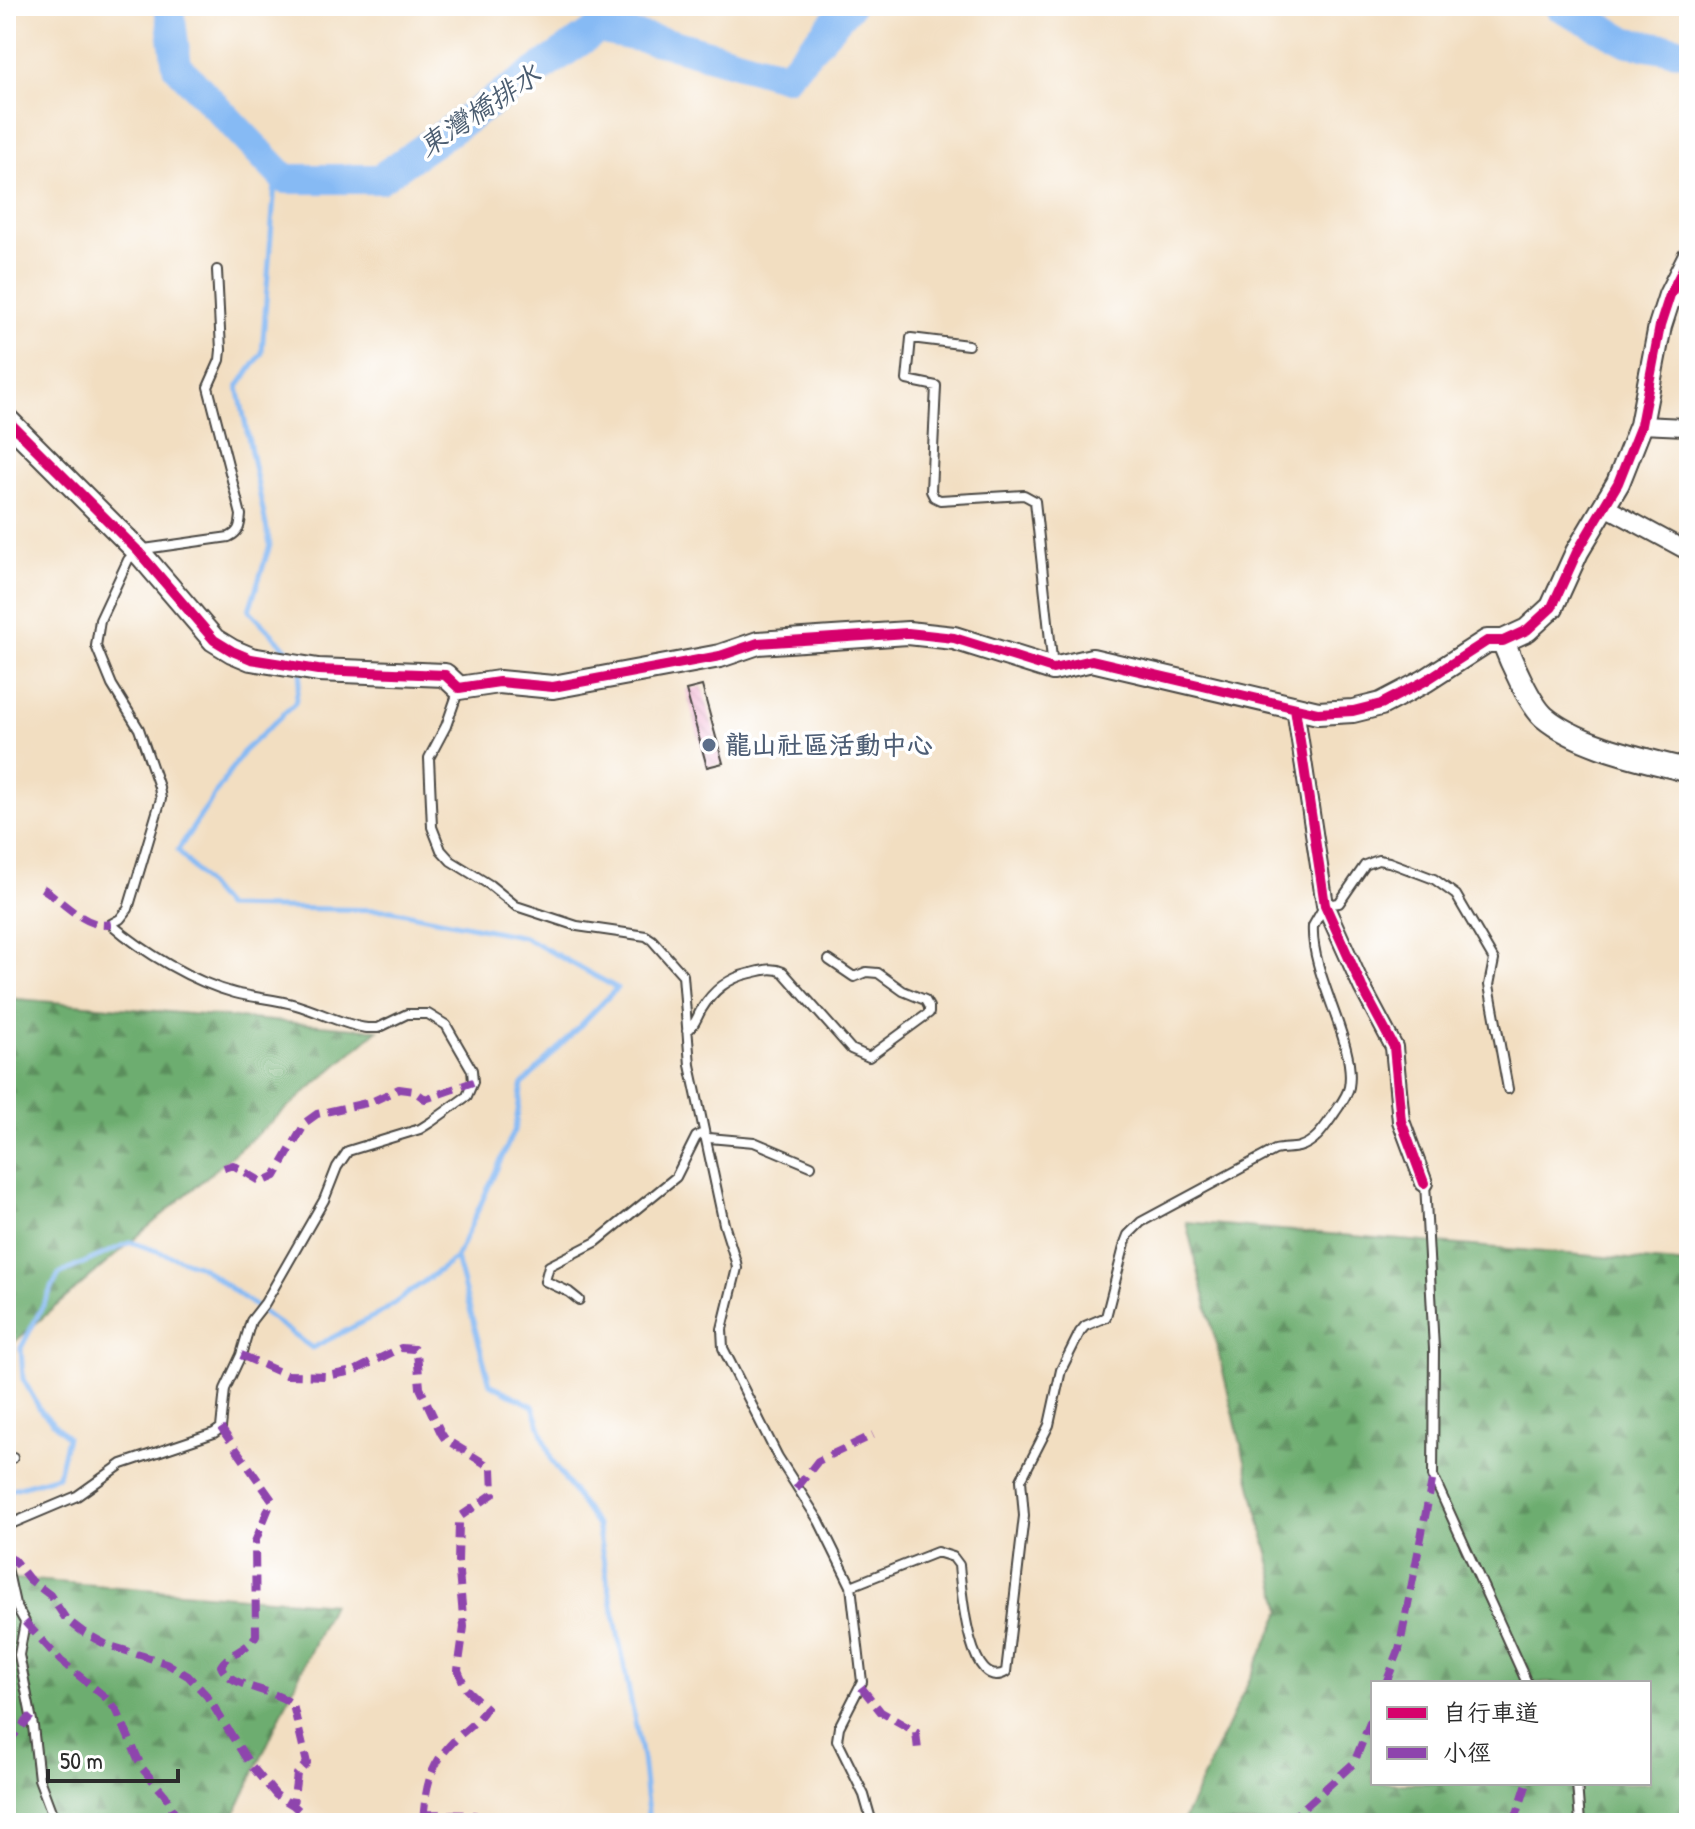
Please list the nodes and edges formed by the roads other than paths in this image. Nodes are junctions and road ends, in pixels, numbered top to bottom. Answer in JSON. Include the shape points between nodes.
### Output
{"nodes":[{"id":1,"x":1689,"y":257,"type":"edge"},
{"id":2,"x":217,"y":270,"type":"dead end"},
{"id":3,"x":968,"y":345,"type":"dead end"},
{"id":4,"x":6,"y":419,"type":"edge"},
{"id":5,"x":1641,"y":425,"type":"junction"},
{"id":6,"x":1689,"y":433,"type":"edge"},
{"id":7,"x":1604,"y":506,"type":"junction"},
{"id":8,"x":137,"y":550,"type":"junction"},
{"id":9,"x":1689,"y":552,"type":"edge"},
{"id":10,"x":1503,"y":641,"type":"junction"},
{"id":11,"x":1053,"y":669,"type":"junction"},
{"id":12,"x":459,"y":688,"type":"junction"},
{"id":13,"x":1295,"y":708,"type":"junction"},
{"id":14,"x":1689,"y":771,"type":"edge"},
{"id":15,"x":1325,"y":905,"type":"junction"},
{"id":16,"x":829,"y":960,"type":"dead end"},
{"id":17,"x":687,"y":1031,"type":"junction"},
{"id":18,"x":1508,"y":1089,"type":"dead end"},
{"id":19,"x":705,"y":1136,"type":"junction"},
{"id":20,"x":811,"y":1166,"type":"dead end"},
{"id":21,"x":1424,"y":1183,"type":"joint"},
{"id":22,"x":579,"y":1300,"type":"dead end"},
{"id":23,"x":6,"y":1526,"type":"edge"},
{"id":24,"x":6,"y":1563,"type":"edge"},
{"id":25,"x":851,"y":1586,"type":"junction"},
{"id":26,"x":1526,"y":1681,"type":"edge"},
{"id":27,"x":1577,"y":1785,"type":"edge"},
{"id":28,"x":60,"y":1823,"type":"edge"},
{"id":29,"x":872,"y":1823,"type":"edge"},
{"id":30,"x":1580,"y":1823,"type":"edge"}],
"edges":[{"from":1,"to":5,"type":"street","via":[[1660,326]]},
{"from":2,"to":8,"type":"lane","via":[[221,350],[208,387],[240,526],[229,537]]},
{"from":3,"to":11,"type":"lane","via":[[911,338],[907,380],[936,386],[931,491],[940,500],[1024,495],[1035,501]]},
{"from":4,"to":8,"type":"street"},
{"from":5,"to":6,"type":"street","via":[[1685,427]]},
{"from":5,"to":7,"type":"street"},
{"from":7,"to":9,"type":"street"},
{"from":7,"to":10,"type":"street","via":[[1552,607],[1527,630]]},
{"from":8,"to":12,"type":"street","via":[[214,640],[251,659],[313,669],[445,675]]},
{"from":8,"to":23,"type":"lane","via":[[100,620],[96,646],[139,729],[161,799],[128,909],[111,924],[141,948],[238,994],[286,1002],[367,1028],[407,1014],[428,1014],[446,1025],[472,1070],[473,1082],[467,1096],[420,1129],[348,1151],[251,1321],[225,1389],[221,1428],[122,1464],[77,1496]]},
{"from":10,"to":13,"type":"street","via":[[1487,641],[1381,704],[1318,713]]},
{"from":10,"to":14,"type":"street","via":[[1542,715],[1640,761]]},
{"from":11,"to":12,"type":"street","via":[[954,638],[908,633],[758,643],[720,656],[553,687],[499,682]]},
{"from":11,"to":13,"type":"street","via":[[1092,660]]},
{"from":12,"to":17,"type":"lane","via":[[429,758],[432,827],[441,850],[516,906],[577,926],[652,940],[683,975]]},
{"from":13,"to":15,"type":"street"},
{"from":15,"to":18,"type":"lane","via":[[1339,903],[1365,865],[1378,860],[1434,879],[1456,895],[1494,960],[1489,985]]},
{"from":15,"to":21,"type":"street","via":[[1394,1047],[1401,1121]]},
{"from":15,"to":25,"type":"lane","via":[[1313,932],[1350,1075],[1346,1095],[1318,1136],[1298,1148],[1275,1150],[1141,1222],[1128,1235],[1106,1317],[1080,1332],[1061,1370],[1049,1425],[1021,1480],[1024,1516],[1006,1672],[997,1676],[980,1663],[966,1631],[959,1565],[953,1557],[937,1552]]},
{"from":16,"to":17,"type":"lane","via":[[854,977],[878,973],[925,1000],[929,1013],[875,1054],[864,1055],[851,1049],[783,972],[768,969],[720,986]]},
{"from":17,"to":19,"type":"lane"},
{"from":19,"to":20,"type":"lane","via":[[754,1142]]},
{"from":19,"to":22,"type":"lane","via":[[696,1137],[676,1177],[596,1242],[549,1266],[545,1281]]},
{"from":19,"to":25,"type":"lane","via":[[737,1268],[722,1329],[724,1352]]},
{"from":21,"to":26,"type":"lane","via":[[1434,1349],[1433,1476]]},
{"from":24,"to":28,"type":"lane","via":[[15,1604],[25,1622],[19,1655],[39,1779]]},
{"from":25,"to":29,"type":"lane","via":[[862,1682],[837,1740]]},
{"from":27,"to":30,"type":"lane"}]}
